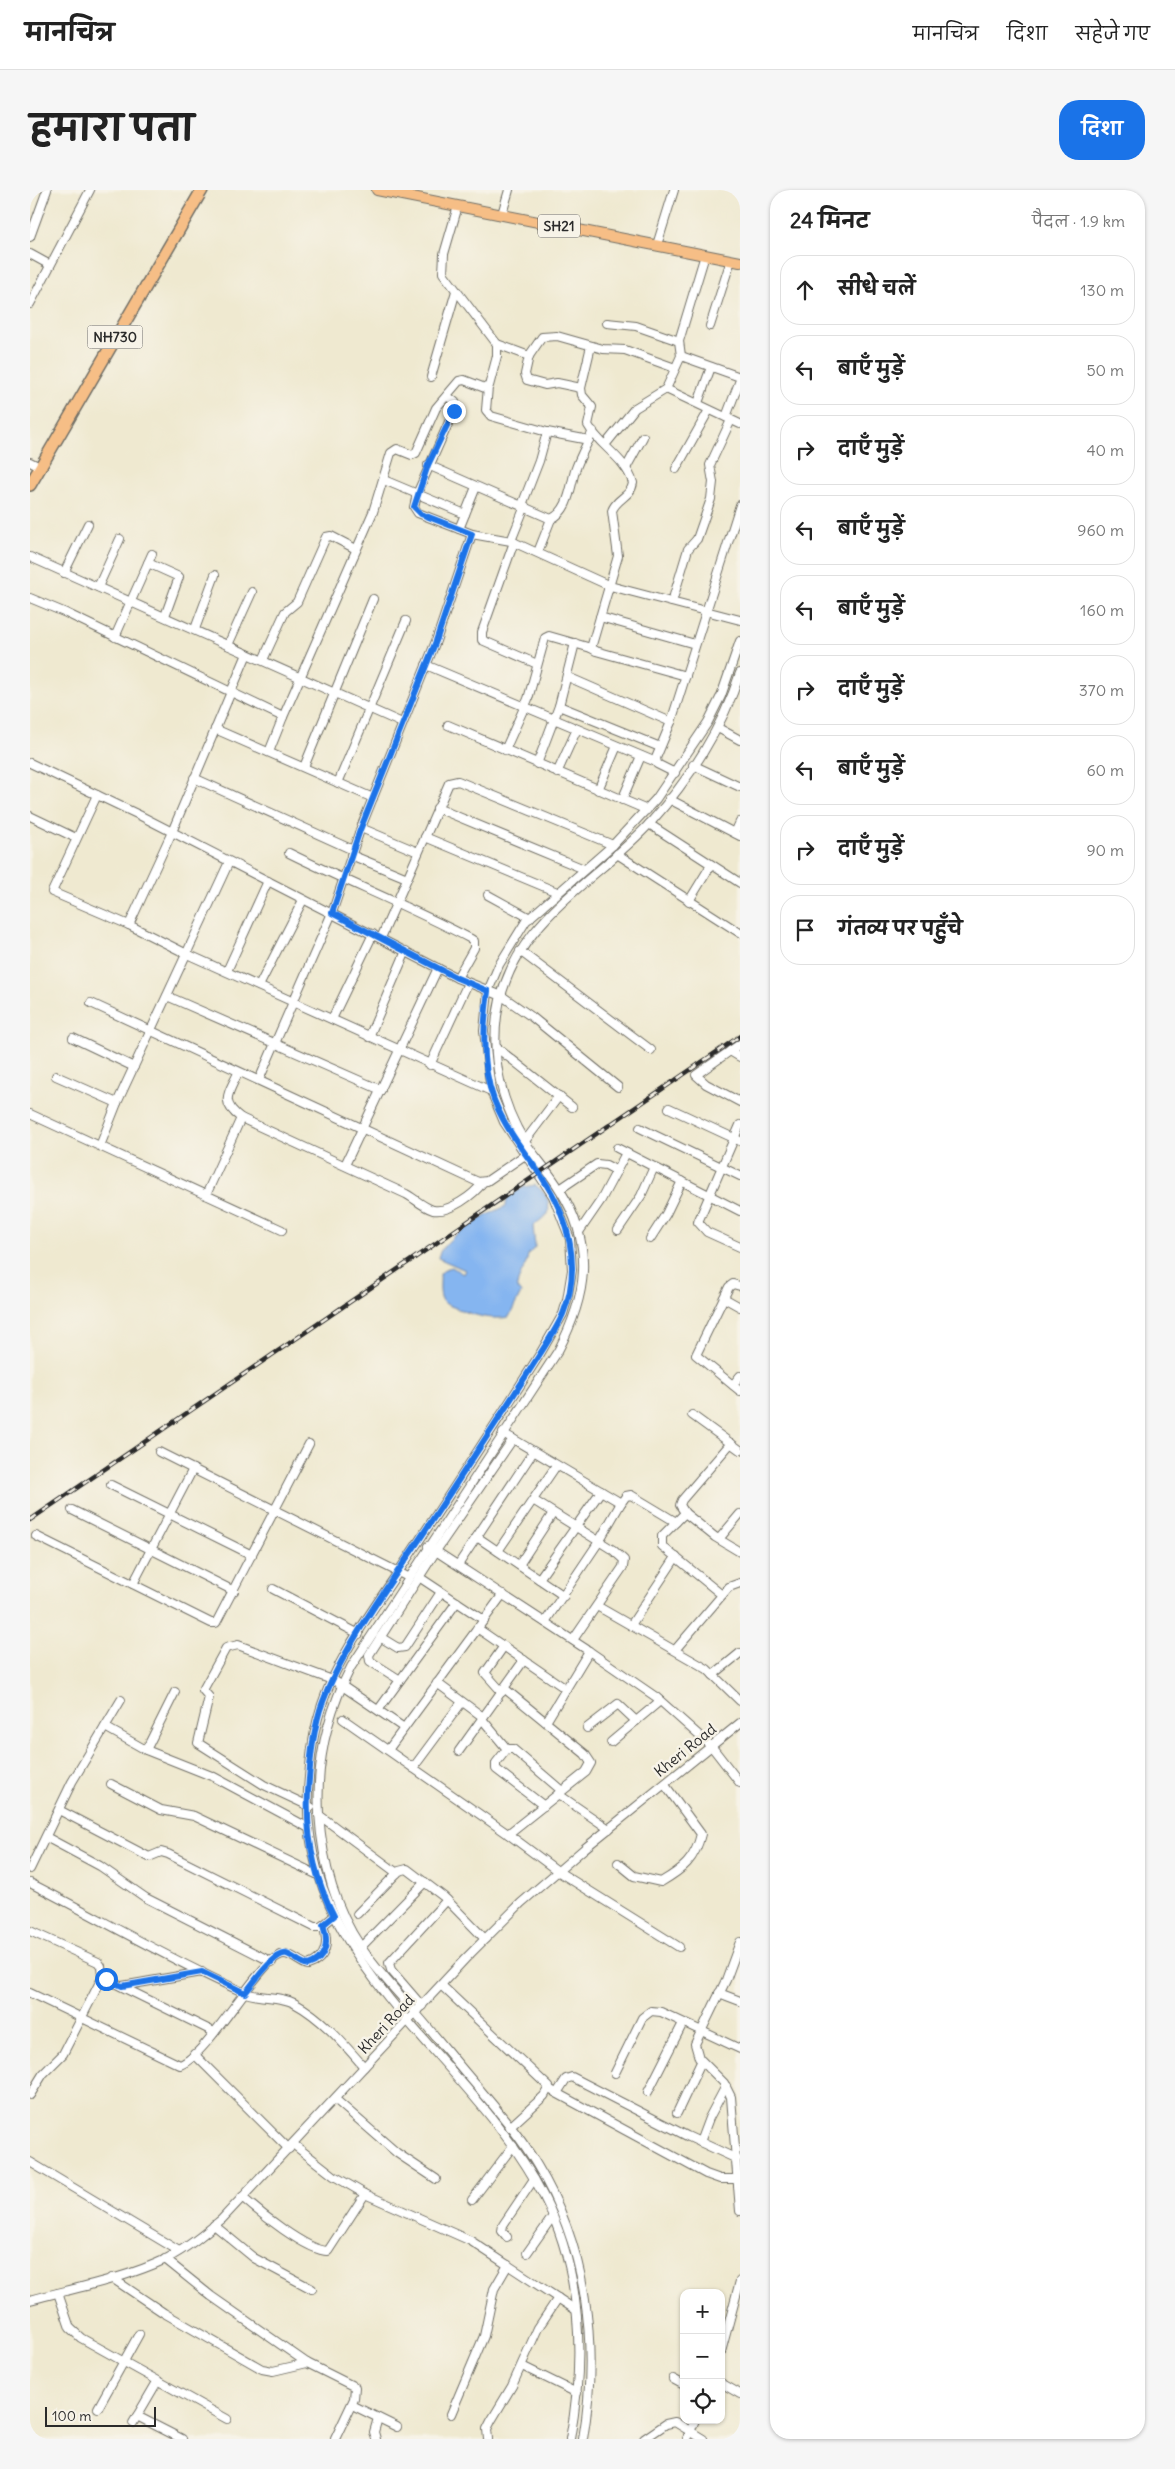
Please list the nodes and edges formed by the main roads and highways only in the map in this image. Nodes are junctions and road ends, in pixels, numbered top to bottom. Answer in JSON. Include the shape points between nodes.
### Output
{"nodes":[{"id":1,"x":202,"y":190,"type":"edge"},
{"id":2,"x":377,"y":190,"type":"edge"},
{"id":3,"x":735,"y":261,"type":"edge"},
{"id":4,"x":35,"y":465,"type":"edge"},
{"id":5,"x":30,"y":485,"type":"edge"}],
"edges":[{"from":1,"to":4,"type":"highway","number":"NH730"},
{"from":2,"to":3,"type":"main road","number":"SH21"},
{"from":4,"to":5,"type":"highway","number":"NH730"}]}
